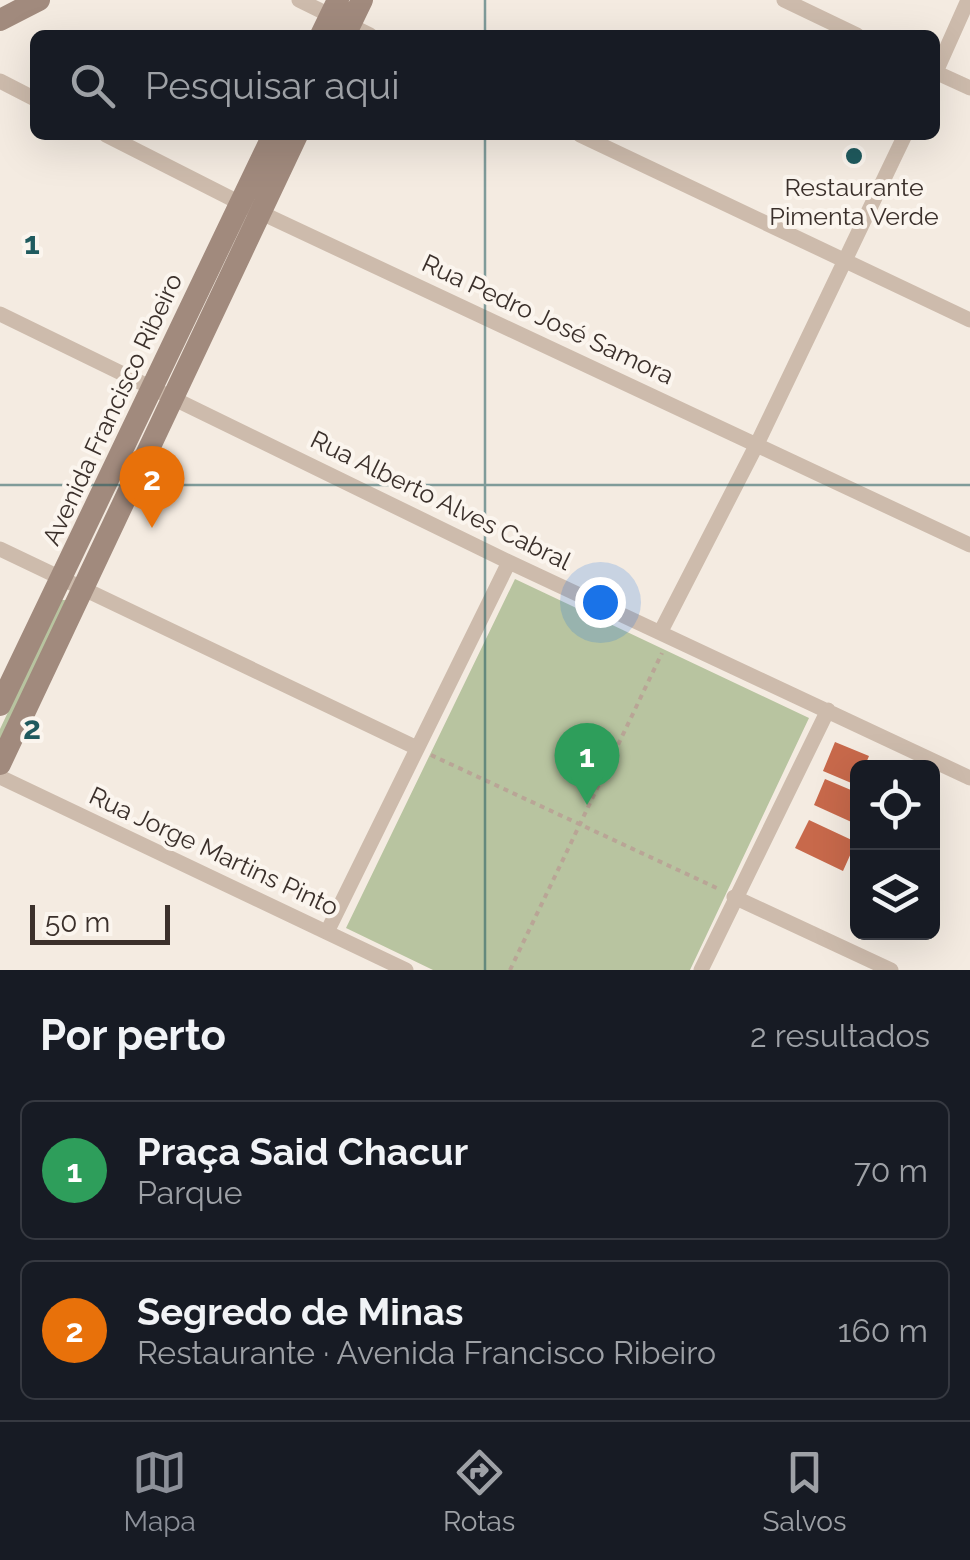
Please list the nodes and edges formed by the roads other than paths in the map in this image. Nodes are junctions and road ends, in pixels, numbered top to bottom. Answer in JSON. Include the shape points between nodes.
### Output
{"nodes":[{"id":1,"x":39,"y":0,"type":"edge"},
{"id":2,"x":300,"y":0,"type":"edge"},
{"id":3,"x":362,"y":0,"type":"edge"},
{"id":4,"x":784,"y":0,"type":"edge"},
{"id":5,"x":968,"y":0,"type":"edge"},
{"id":6,"x":12,"y":10,"type":"edge"},
{"id":7,"x":342,"y":24,"type":"edge"},
{"id":8,"x":847,"y":30,"type":"edge"},
{"id":9,"x":940,"y":62,"type":"edge"},
{"id":10,"x":940,"y":75,"type":"edge"},
{"id":11,"x":0,"y":81,"type":"edge"},
{"id":12,"x":970,"y":88,"type":"edge"},
{"id":13,"x":30,"y":96,"type":"edge"},
{"id":14,"x":116,"y":140,"type":"edge"},
{"id":15,"x":271,"y":140,"type":"edge"},
{"id":16,"x":294,"y":140,"type":"edge"},
{"id":17,"x":590,"y":140,"type":"edge"},
{"id":18,"x":903,"y":140,"type":"edge"},
{"id":19,"x":250,"y":208,"type":"junction"},
{"id":20,"x":845,"y":262,"type":"junction"},
{"id":21,"x":0,"y":314,"type":"edge"},
{"id":22,"x":970,"y":320,"type":"edge"},
{"id":23,"x":163,"y":393,"type":"junction"},
{"id":24,"x":758,"y":444,"type":"junction"},
{"id":25,"x":970,"y":545,"type":"edge"},
{"id":26,"x":0,"y":550,"type":"edge"},
{"id":27,"x":508,"y":562,"type":"junction"},
{"id":28,"x":71,"y":583,"type":"junction"},
{"id":29,"x":666,"y":633,"type":"junction"},
{"id":30,"x":0,"y":705,"type":"edge"},
{"id":31,"x":828,"y":710,"type":"junction"},
{"id":32,"x":417,"y":748,"type":"junction"},
{"id":33,"x":0,"y":764,"type":"edge"},
{"id":34,"x":0,"y":777,"type":"edge"},
{"id":35,"x":970,"y":778,"type":"edge"},
{"id":36,"x":734,"y":896,"type":"junction"},
{"id":37,"x":328,"y":932,"type":"junction"},
{"id":38,"x":406,"y":970,"type":"edge"},
{"id":39,"x":701,"y":970,"type":"edge"},
{"id":40,"x":890,"y":970,"type":"edge"}],
"edges":[{"from":1,"to":6,"type":"main road"},
{"from":2,"to":7,"type":"street"},
{"from":3,"to":7,"type":"main road"},
{"from":4,"to":8,"type":"street"},
{"from":5,"to":9,"type":"street"},
{"from":10,"to":12,"type":"street"},
{"from":11,"to":13,"type":"street"},
{"from":14,"to":19,"type":"street","name":"Rua Pedro José Samora"},
{"from":15,"to":19,"type":"main road","name":"Avenida Francisco Ribeiro"},
{"from":16,"to":19,"type":"main road","name":"Avenida Francisco Ribeiro"},
{"from":17,"to":20,"type":"street"},
{"from":18,"to":20,"type":"street"},
{"from":19,"to":23,"type":"main road","name":"Avenida Francisco Ribeiro"},
{"from":19,"to":24,"type":"street","name":"Rua Pedro José Samora"},
{"from":20,"to":22,"type":"street"},
{"from":20,"to":24,"type":"street"},
{"from":21,"to":23,"type":"street","name":"Rua Alberto Alves Cabral"},
{"from":23,"to":27,"type":"street","name":"Rua Alberto Alves Cabral"},
{"from":23,"to":28,"type":"main road","name":"Avenida Francisco Ribeiro"},
{"from":24,"to":25,"type":"street","name":"Rua Pedro José Samora"},
{"from":24,"to":29,"type":"street"},
{"from":26,"to":28,"type":"street"},
{"from":27,"to":29,"type":"street","name":"Rua Alberto Alves Cabral"},
{"from":27,"to":32,"type":"street"},
{"from":28,"to":30,"type":"main road","name":"Avenida Francisco Ribeiro"},
{"from":28,"to":32,"type":"street"},
{"from":28,"to":33,"type":"main road","name":"Avenida Francisco Ribeiro"},
{"from":29,"to":31,"type":"street","name":"Rua Alberto Alves Cabral"},
{"from":31,"to":35,"type":"street","name":"Rua Alberto Alves Cabral"},
{"from":31,"to":36,"type":"street"},
{"from":32,"to":37,"type":"street"},
{"from":34,"to":37,"type":"street","name":"Rua Jorge Martins Pinto"},
{"from":36,"to":39,"type":"street"},
{"from":36,"to":40,"type":"street"},
{"from":37,"to":38,"type":"street","name":"Rua Jorge Martins Pinto"}]}
